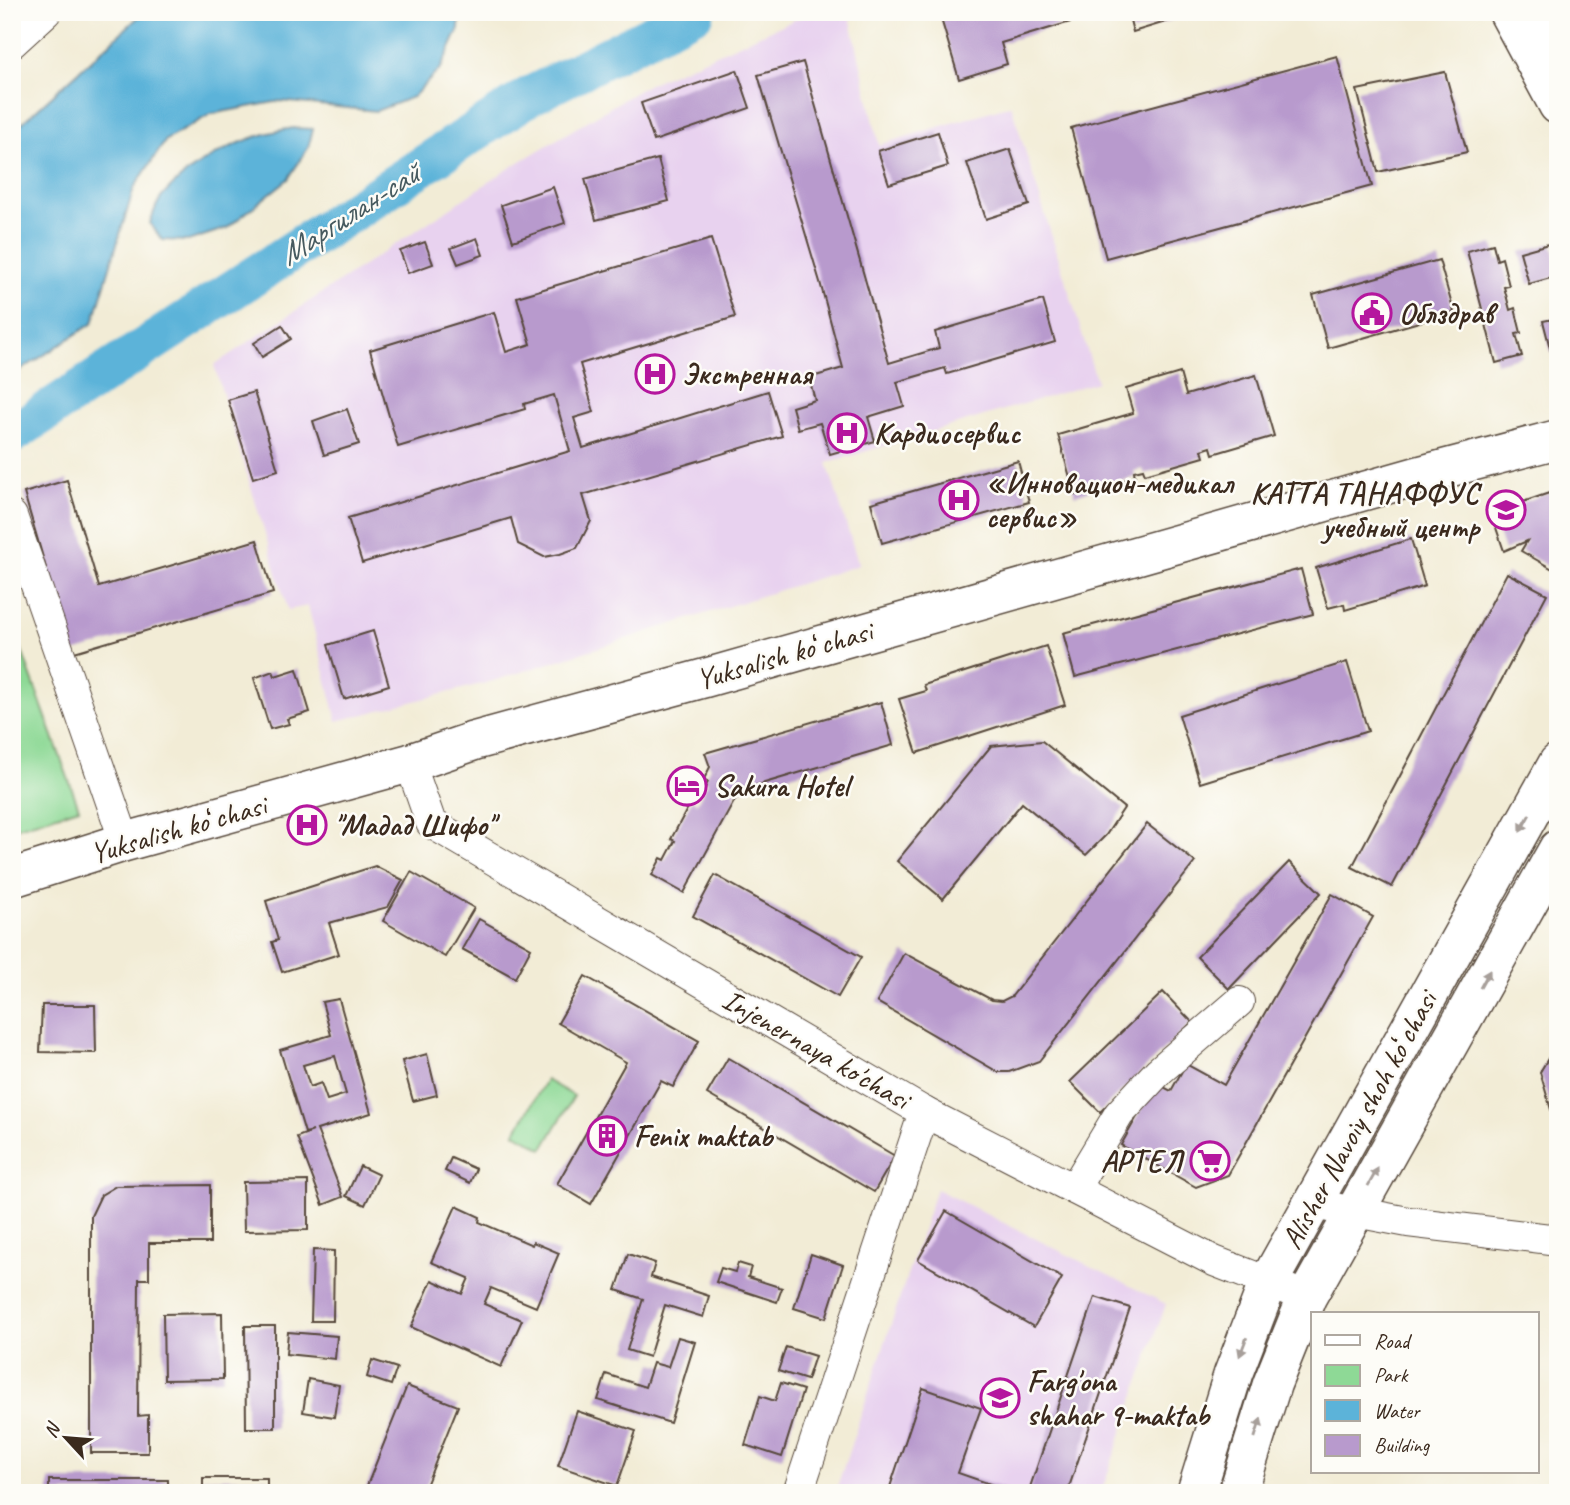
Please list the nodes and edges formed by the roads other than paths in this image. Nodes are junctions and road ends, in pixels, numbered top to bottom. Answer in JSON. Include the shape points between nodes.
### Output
{"nodes":[{"id":1,"x":46,"y":12,"type":"edge"},
{"id":2,"x":1522,"y":17,"type":"edge"},
{"id":3,"x":1558,"y":36,"type":"edge"},
{"id":4,"x":12,"y":43,"type":"edge"},
{"id":5,"x":1558,"y":105,"type":"edge"},
{"id":6,"x":1558,"y":439,"type":"edge"},
{"id":7,"x":12,"y":516,"type":"edge"},
{"id":8,"x":410,"y":763,"type":"junction"},
{"id":9,"x":1558,"y":763,"type":"edge"},
{"id":10,"x":125,"y":842,"type":"junction"},
{"id":11,"x":1558,"y":849,"type":"edge"},
{"id":12,"x":12,"y":878,"type":"edge"},
{"id":13,"x":1239,"y":1002,"type":"dead end"},
{"id":14,"x":924,"y":1112,"type":"junction"},
{"id":15,"x":1074,"y":1189,"type":"junction"},
{"id":16,"x":1313,"y":1204,"type":"junction"},
{"id":17,"x":1354,"y":1211,"type":"junction"},
{"id":18,"x":1558,"y":1240,"type":"edge"},
{"id":19,"x":1268,"y":1283,"type":"junction"},
{"id":20,"x":1307,"y":1297,"type":"junction"},
{"id":21,"x":798,"y":1493,"type":"edge"},
{"id":22,"x":1196,"y":1493,"type":"edge"},
{"id":23,"x":1238,"y":1493,"type":"edge"}],
"edges":[{"from":1,"to":4,"type":"street"},
{"from":2,"to":3,"type":"main road"},
{"from":2,"to":5,"type":"main road"},
{"from":6,"to":8,"type":"main road","name":"Yuksalish koʻchasi","via":[[474,741]]},
{"from":7,"to":10,"type":"street"},
{"from":8,"to":10,"type":"main road","name":"Yuksalish koʻchasi"},
{"from":8,"to":14,"type":"street","name":"Injenernaya ko'chasi","via":[[430,823]]},
{"from":9,"to":16,"type":"main road","name":"Alisher Navoiy shoh koʻchasi","one_way":true},
{"from":10,"to":12,"type":"main road","name":"Yuksalish koʻchasi"},
{"from":17,"to":11,"type":"main road","name":"Alisher Navoiy shoh koʻchasi","one_way":true},
{"from":13,"to":15,"type":"street","via":[[1119,1114]]},
{"from":14,"to":15,"type":"street","name":"Injenernaya ko'chasi"},
{"from":14,"to":21,"type":"street"},
{"from":15,"to":19,"type":"street","name":"Injenernaya ko'chasi","via":[[1214,1261]]},
{"from":16,"to":17,"type":"street"},
{"from":16,"to":19,"type":"main road","name":"Alisher Navoiy shoh koʻchasi"},
{"from":17,"to":18,"type":"street"},
{"from":17,"to":20,"type":"main road","name":"Alisher Navoiy shoh koʻchasi"},
{"from":19,"to":20,"type":"street","name":"Injenernaya ko'chasi"},
{"from":19,"to":22,"type":"main road","name":"Alisher Navoiy shoh koʻchasi","one_way":true,"via":[[1233,1374]]},
{"from":23,"to":20,"type":"main road","name":"Alisher Navoiy shoh koʻchasi","one_way":true,"via":[[1272,1384]]}]}
